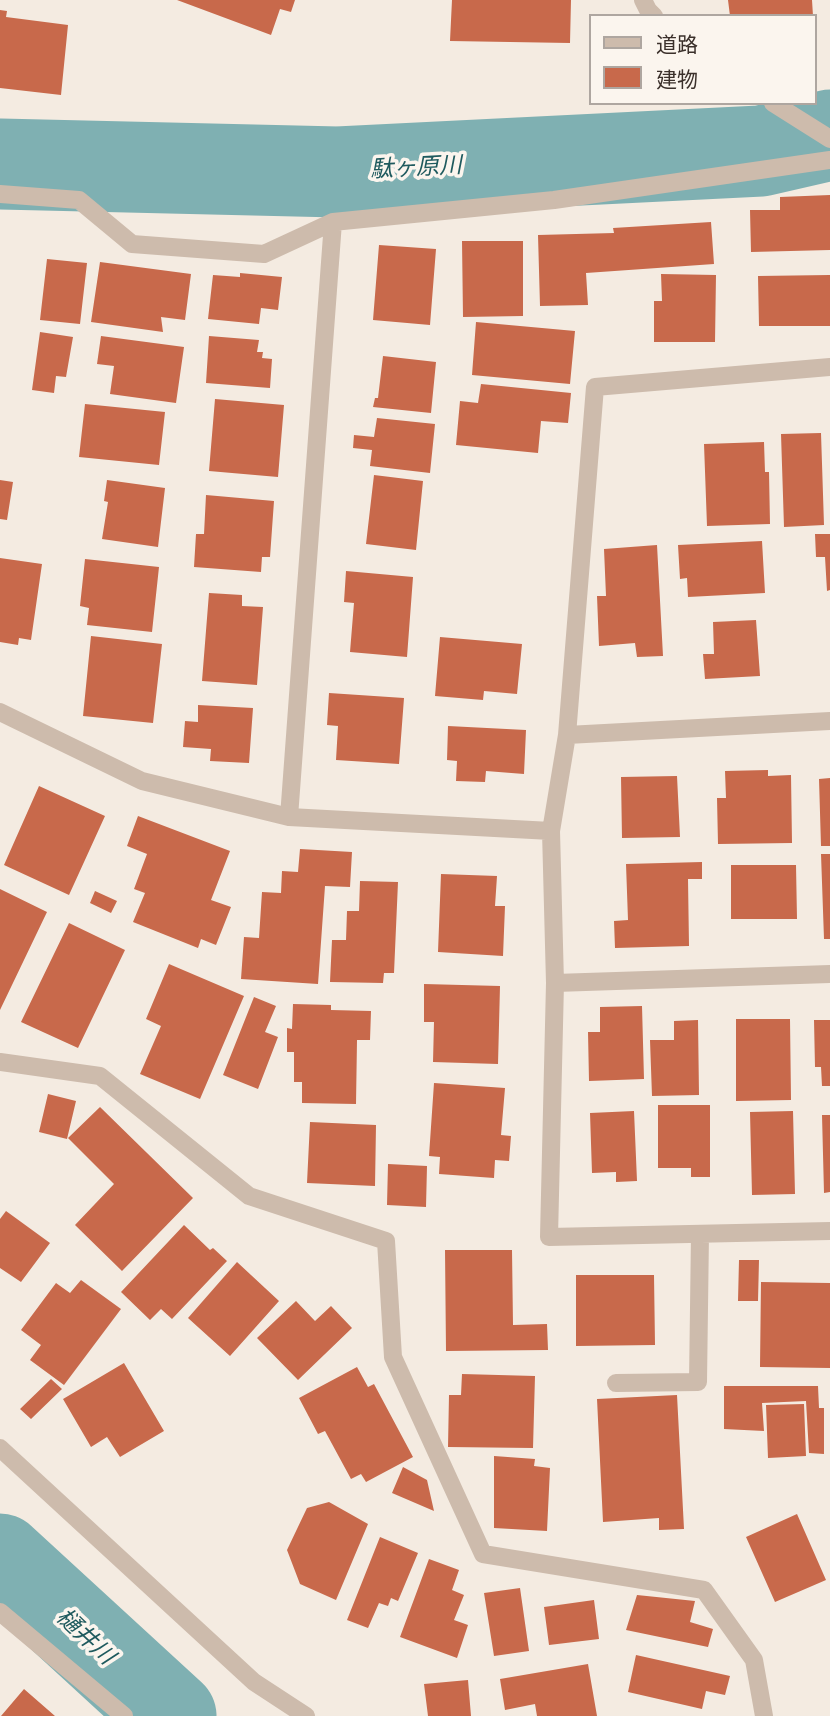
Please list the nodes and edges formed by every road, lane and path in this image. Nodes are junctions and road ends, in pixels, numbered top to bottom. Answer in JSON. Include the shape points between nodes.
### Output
{"nodes":[{"id":1,"x":776,"y":105,"type":"edge"},
{"id":2,"x":830,"y":139,"type":"edge"},
{"id":3,"x":830,"y":160,"type":"edge"},
{"id":4,"x":0,"y":194,"type":"edge"},
{"id":5,"x":333,"y":222,"type":"junction"},
{"id":6,"x":830,"y":367,"type":"edge"},
{"id":7,"x":0,"y":712,"type":"edge"},
{"id":8,"x":830,"y":721,"type":"edge"},
{"id":9,"x":567,"y":735,"type":"junction"},
{"id":10,"x":289,"y":817,"type":"junction"},
{"id":11,"x":551,"y":831,"type":"junction"},
{"id":12,"x":830,"y":974,"type":"edge"},
{"id":13,"x":555,"y":983,"type":"junction"},
{"id":14,"x":0,"y":1062,"type":"edge"},
{"id":15,"x":830,"y":1231,"type":"edge"},
{"id":16,"x":701,"y":1234,"type":"junction"},
{"id":17,"x":616,"y":1383,"type":"dead end"},
{"id":18,"x":0,"y":1448,"type":"edge"},
{"id":19,"x":0,"y":1612,"type":"edge"},
{"id":20,"x":124,"y":1716,"type":"edge"},
{"id":21,"x":306,"y":1716,"type":"edge"},
{"id":22,"x":764,"y":1716,"type":"edge"}],
"edges":[{"from":1,"to":2,"type":"street"},
{"from":3,"to":5,"type":"street","via":[[554,200]]},
{"from":4,"to":5,"type":"street","via":[[79,200],[132,244],[264,254]]},
{"from":5,"to":10,"type":"street"},
{"from":6,"to":9,"type":"street","via":[[596,387]]},
{"from":7,"to":10,"type":"street","via":[[142,782]]},
{"from":8,"to":9,"type":"street"},
{"from":9,"to":11,"type":"street"},
{"from":10,"to":11,"type":"street"},
{"from":11,"to":13,"type":"street"},
{"from":12,"to":13,"type":"street"},
{"from":13,"to":16,"type":"street","via":[[549,1237]]},
{"from":14,"to":22,"type":"street","via":[[100,1076],[250,1196],[386,1241],[393,1357],[483,1554],[704,1590],[754,1660]]},
{"from":15,"to":16,"type":"street"},
{"from":16,"to":17,"type":"street","via":[[698,1382]]},
{"from":18,"to":21,"type":"street","via":[[254,1682]]},
{"from":19,"to":20,"type":"street"}]}
